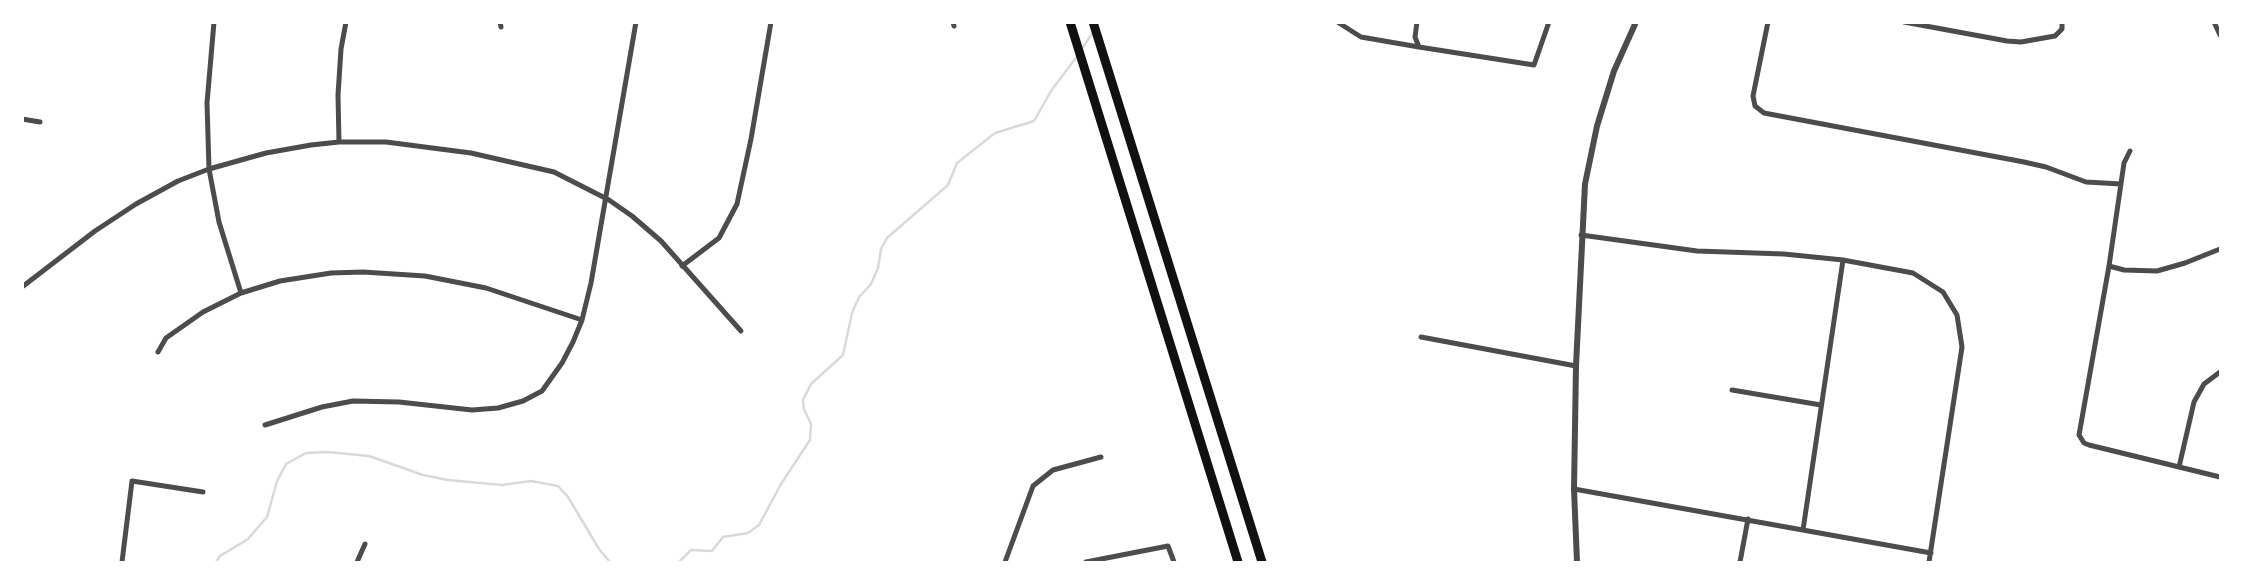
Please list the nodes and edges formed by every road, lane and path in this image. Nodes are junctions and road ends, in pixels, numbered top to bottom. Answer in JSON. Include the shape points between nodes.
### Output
{"nodes":[{"id":1,"x":214,"y":22,"type":"edge"},
{"id":2,"x":346,"y":22,"type":"edge"},
{"id":3,"x":636,"y":22,"type":"edge"},
{"id":4,"x":771,"y":22,"type":"edge"},
{"id":5,"x":1093,"y":22,"type":"edge"},
{"id":6,"x":1418,"y":22,"type":"edge"},
{"id":7,"x":1549,"y":22,"type":"edge"},
{"id":8,"x":1636,"y":22,"type":"edge"},
{"id":9,"x":1768,"y":22,"type":"edge"},
{"id":10,"x":1904,"y":22,"type":"edge"},
{"id":11,"x":2062,"y":22,"type":"edge"},
{"id":12,"x":2214,"y":22,"type":"edge"},
{"id":13,"x":1339,"y":23,"type":"edge"},
{"id":14,"x":1071,"y":24,"type":"edge"},
{"id":15,"x":2220,"y":35,"type":"edge"},
{"id":16,"x":1419,"y":47,"type":"junction"},
{"id":17,"x":22,"y":119,"type":"edge"},
{"id":18,"x":40,"y":122,"type":"dead end"},
{"id":19,"x":339,"y":142,"type":"junction"},
{"id":20,"x":2130,"y":151,"type":"dead end"},
{"id":21,"x":209,"y":169,"type":"junction"},
{"id":22,"x":2121,"y":184,"type":"junction"},
{"id":23,"x":606,"y":199,"type":"junction"},
{"id":24,"x":1582,"y":235,"type":"junction"},
{"id":25,"x":2220,"y":249,"type":"edge"},
{"id":26,"x":1843,"y":260,"type":"junction"},
{"id":27,"x":682,"y":266,"type":"junction"},
{"id":28,"x":2109,"y":266,"type":"junction"},
{"id":29,"x":22,"y":287,"type":"edge"},
{"id":30,"x":241,"y":293,"type":"junction"},
{"id":31,"x":582,"y":320,"type":"junction"},
{"id":32,"x":741,"y":331,"type":"dead end"},
{"id":33,"x":1421,"y":337,"type":"dead end"},
{"id":34,"x":158,"y":352,"type":"dead end"},
{"id":35,"x":1576,"y":366,"type":"junction"},
{"id":36,"x":2220,"y":372,"type":"edge"},
{"id":37,"x":1732,"y":390,"type":"dead end"},
{"id":38,"x":1821,"y":406,"type":"junction"},
{"id":39,"x":265,"y":425,"type":"dead end"},
{"id":40,"x":1101,"y":457,"type":"dead end"},
{"id":41,"x":2179,"y":467,"type":"junction"},
{"id":42,"x":2220,"y":477,"type":"edge"},
{"id":43,"x":1574,"y":489,"type":"junction"},
{"id":44,"x":203,"y":492,"type":"dead end"},
{"id":45,"x":1748,"y":520,"type":"junction"},
{"id":46,"x":1802,"y":530,"type":"junction"},
{"id":47,"x":365,"y":544,"type":"dead end"},
{"id":48,"x":1930,"y":553,"type":"junction"},
{"id":49,"x":122,"y":562,"type":"edge"},
{"id":50,"x":357,"y":562,"type":"edge"},
{"id":51,"x":1006,"y":562,"type":"edge"},
{"id":52,"x":1086,"y":562,"type":"edge"},
{"id":53,"x":1174,"y":562,"type":"edge"},
{"id":54,"x":1238,"y":562,"type":"edge"},
{"id":55,"x":1262,"y":562,"type":"edge"},
{"id":56,"x":1577,"y":562,"type":"edge"},
{"id":57,"x":1740,"y":562,"type":"edge"},
{"id":58,"x":1929,"y":562,"type":"edge"}],
"edges":[{"from":1,"to":21,"type":"street","via":[[206,103]]},
{"from":2,"to":19,"type":"street","via":[[338,95]]},
{"from":3,"to":23,"type":"street"},
{"from":4,"to":27,"type":"street","via":[[737,204],[719,238]]},
{"from":5,"to":55,"type":"highway"},
{"from":6,"to":16,"type":"street","via":[[1415,37]]},
{"from":7,"to":16,"type":"street","via":[[1534,65]]},
{"from":8,"to":24,"type":"street","via":[[1614,71],[1597,126],[1585,184]]},
{"from":9,"to":22,"type":"street","via":[[1753,96],[1755,106],[1764,113],[2024,162],[2086,182]]},
{"from":10,"to":11,"type":"street","via":[[2021,42],[2055,36],[2062,29]]},
{"from":12,"to":15,"type":"street"},
{"from":13,"to":16,"type":"street","via":[[1361,37]]},
{"from":14,"to":54,"type":"highway"},
{"from":17,"to":18,"type":"street"},
{"from":19,"to":21,"type":"street","via":[[266,153]]},
{"from":19,"to":23,"type":"street","via":[[434,147],[516,162],[554,172]]},
{"from":20,"to":22,"type":"street","via":[[2124,163]]},
{"from":21,"to":29,"type":"street","via":[[178,181],[136,204]]},
{"from":21,"to":30,"type":"street","via":[[219,222]]},
{"from":22,"to":28,"type":"street"},
{"from":23,"to":27,"type":"street","via":[[661,241]]},
{"from":23,"to":31,"type":"street"},
{"from":24,"to":26,"type":"street","via":[[1697,251]]},
{"from":24,"to":35,"type":"street"},
{"from":25,"to":28,"type":"street","via":[[2185,264],[2157,271]]},
{"from":26,"to":38,"type":"street"},
{"from":26,"to":48,"type":"street","via":[[1923,278],[1943,292],[1957,315],[1962,347]]},
{"from":27,"to":32,"type":"street"},
{"from":28,"to":41,"type":"street","via":[[2080,439],[2089,445]]},
{"from":30,"to":31,"type":"street","via":[[287,280],[331,273],[425,276],[486,288]]},
{"from":30,"to":34,"type":"street","via":[[203,312],[166,338]]},
{"from":31,"to":39,"type":"street","via":[[562,363],[542,391],[523,401],[498,408],[472,410],[353,401]]},
{"from":33,"to":35,"type":"street"},
{"from":35,"to":43,"type":"street"},
{"from":36,"to":41,"type":"street","via":[[2204,384],[2194,402]]},
{"from":37,"to":38,"type":"street"},
{"from":38,"to":46,"type":"street"},
{"from":40,"to":51,"type":"street","via":[[1053,470],[1034,486]]},
{"from":41,"to":42,"type":"street"},
{"from":43,"to":45,"type":"street"},
{"from":43,"to":56,"type":"street"},
{"from":44,"to":49,"type":"street","via":[[132,481]]},
{"from":45,"to":46,"type":"street"},
{"from":45,"to":57,"type":"street"},
{"from":46,"to":48,"type":"street"},
{"from":47,"to":50,"type":"street"},
{"from":48,"to":58,"type":"street"},
{"from":52,"to":53,"type":"street","via":[[1168,546]]}]}
